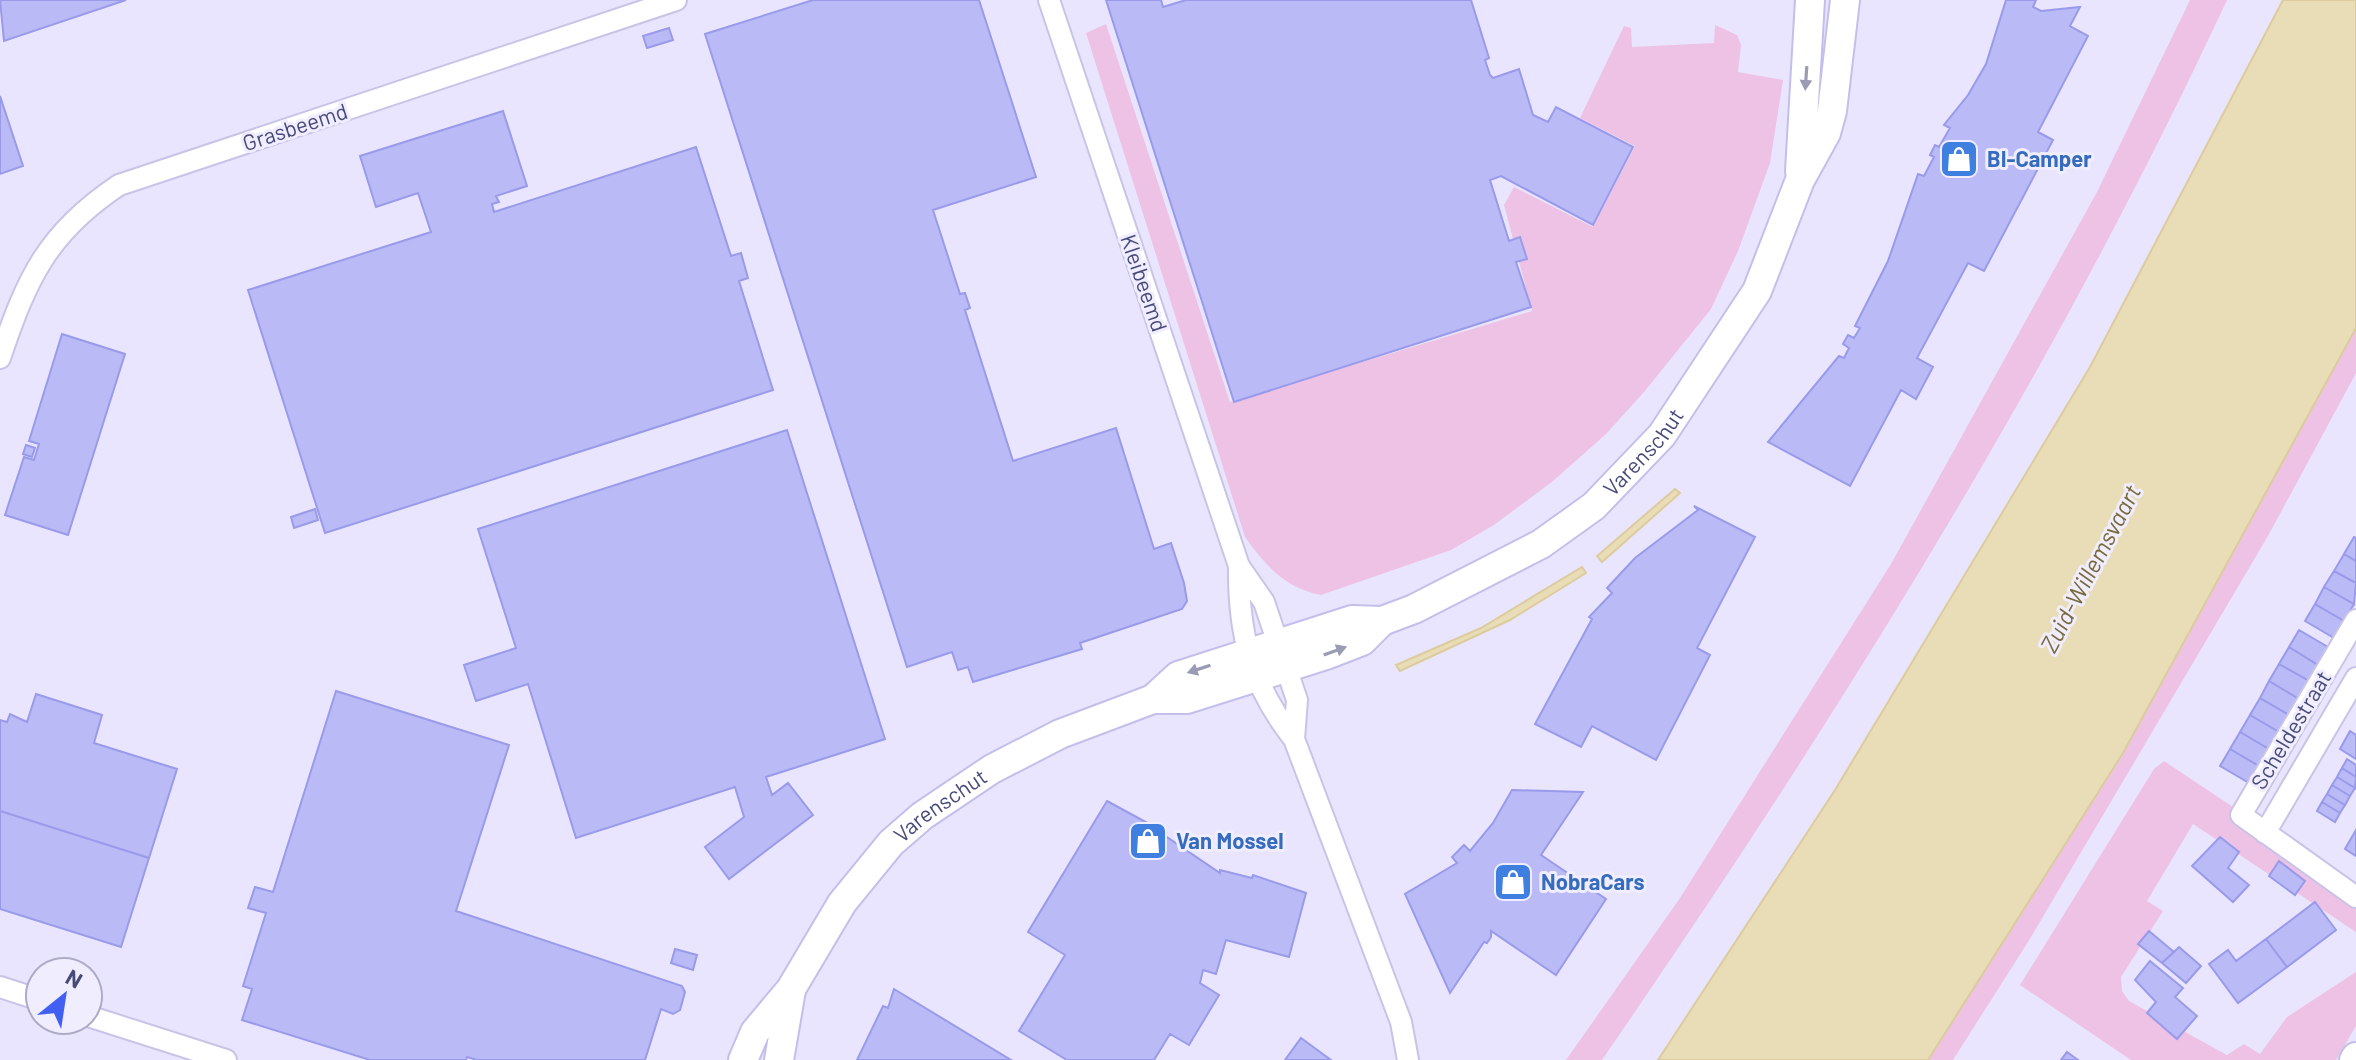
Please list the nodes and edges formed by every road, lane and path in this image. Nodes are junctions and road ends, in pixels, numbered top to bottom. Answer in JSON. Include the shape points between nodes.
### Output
{"nodes":[{"id":1,"x":676,"y":0,"type":"edge"},
{"id":2,"x":1049,"y":0,"type":"edge"},
{"id":3,"x":1810,"y":0,"type":"edge"},
{"id":4,"x":1845,"y":0,"type":"edge"},
{"id":5,"x":1800,"y":180,"type":"junction"},
{"id":6,"x":0,"y":358,"type":"edge"},
{"id":7,"x":1239,"y":566,"type":"junction"},
{"id":8,"x":2356,"y":620,"type":"edge"},
{"id":9,"x":1281,"y":656,"type":"junction"},
{"id":10,"x":1252,"y":665,"type":"junction"},
{"id":11,"x":2356,"y":678,"type":"edge"},
{"id":12,"x":1294,"y":739,"type":"junction"},
{"id":13,"x":2265,"y":833,"type":"junction"},
{"id":14,"x":2356,"y":897,"type":"edge"},
{"id":15,"x":0,"y":987,"type":"edge"},
{"id":16,"x":791,"y":989,"type":"junction"},
{"id":17,"x":24,"y":995,"type":"edge"},
{"id":18,"x":104,"y":1021,"type":"edge"},
{"id":19,"x":226,"y":1060,"type":"edge"},
{"id":20,"x":743,"y":1060,"type":"edge"},
{"id":21,"x":779,"y":1060,"type":"edge"},
{"id":22,"x":1408,"y":1060,"type":"edge"}],
"edges":[{"from":1,"to":6,"type":"street","name":"Grasbeemd","via":[[119,185],[82,210],[49,246],[22,295]]},
{"from":2,"to":7,"type":"street","name":"Kleibeemd"},
{"from":3,"to":5,"type":"street","name":"Varenschut","one_way":true},
{"from":4,"to":5,"type":"street","name":"Varenschut","via":[[1832,111]]},
{"from":5,"to":9,"type":"street","name":"Varenschut","via":[[1757,291],[1662,435],[1604,496],[1541,544],[1382,621],[1362,641]]},
{"from":7,"to":9,"type":"street","name":"Kleibeemd","via":[[1264,602]]},
{"from":7,"to":10,"type":"street","name":"Kleibeemd","via":[[1238,610]]},
{"from":8,"to":13,"type":"street","name":"Scheldestraat","via":[[2241,815]]},
{"from":9,"to":10,"type":"street","name":"Varenschut"},
{"from":9,"to":12,"type":"street","via":[[1297,700]]},
{"from":10,"to":12,"type":"street","via":[[1270,709]]},
{"from":10,"to":16,"type":"street","name":"Varenschut","via":[[1187,699],[1153,699],[1025,749],[922,816],[869,867]]},
{"from":11,"to":13,"type":"street","name":"Scheldestraat"},
{"from":12,"to":22,"type":"street","via":[[1401,1022]]},
{"from":13,"to":14,"type":"street","name":"Scheldestraat"},
{"from":15,"to":17,"type":"street"},
{"from":16,"to":20,"type":"street","name":"Varenschut","via":[[755,1032]]},
{"from":16,"to":21,"type":"street","name":"Varenschut"},
{"from":18,"to":19,"type":"street"}]}
